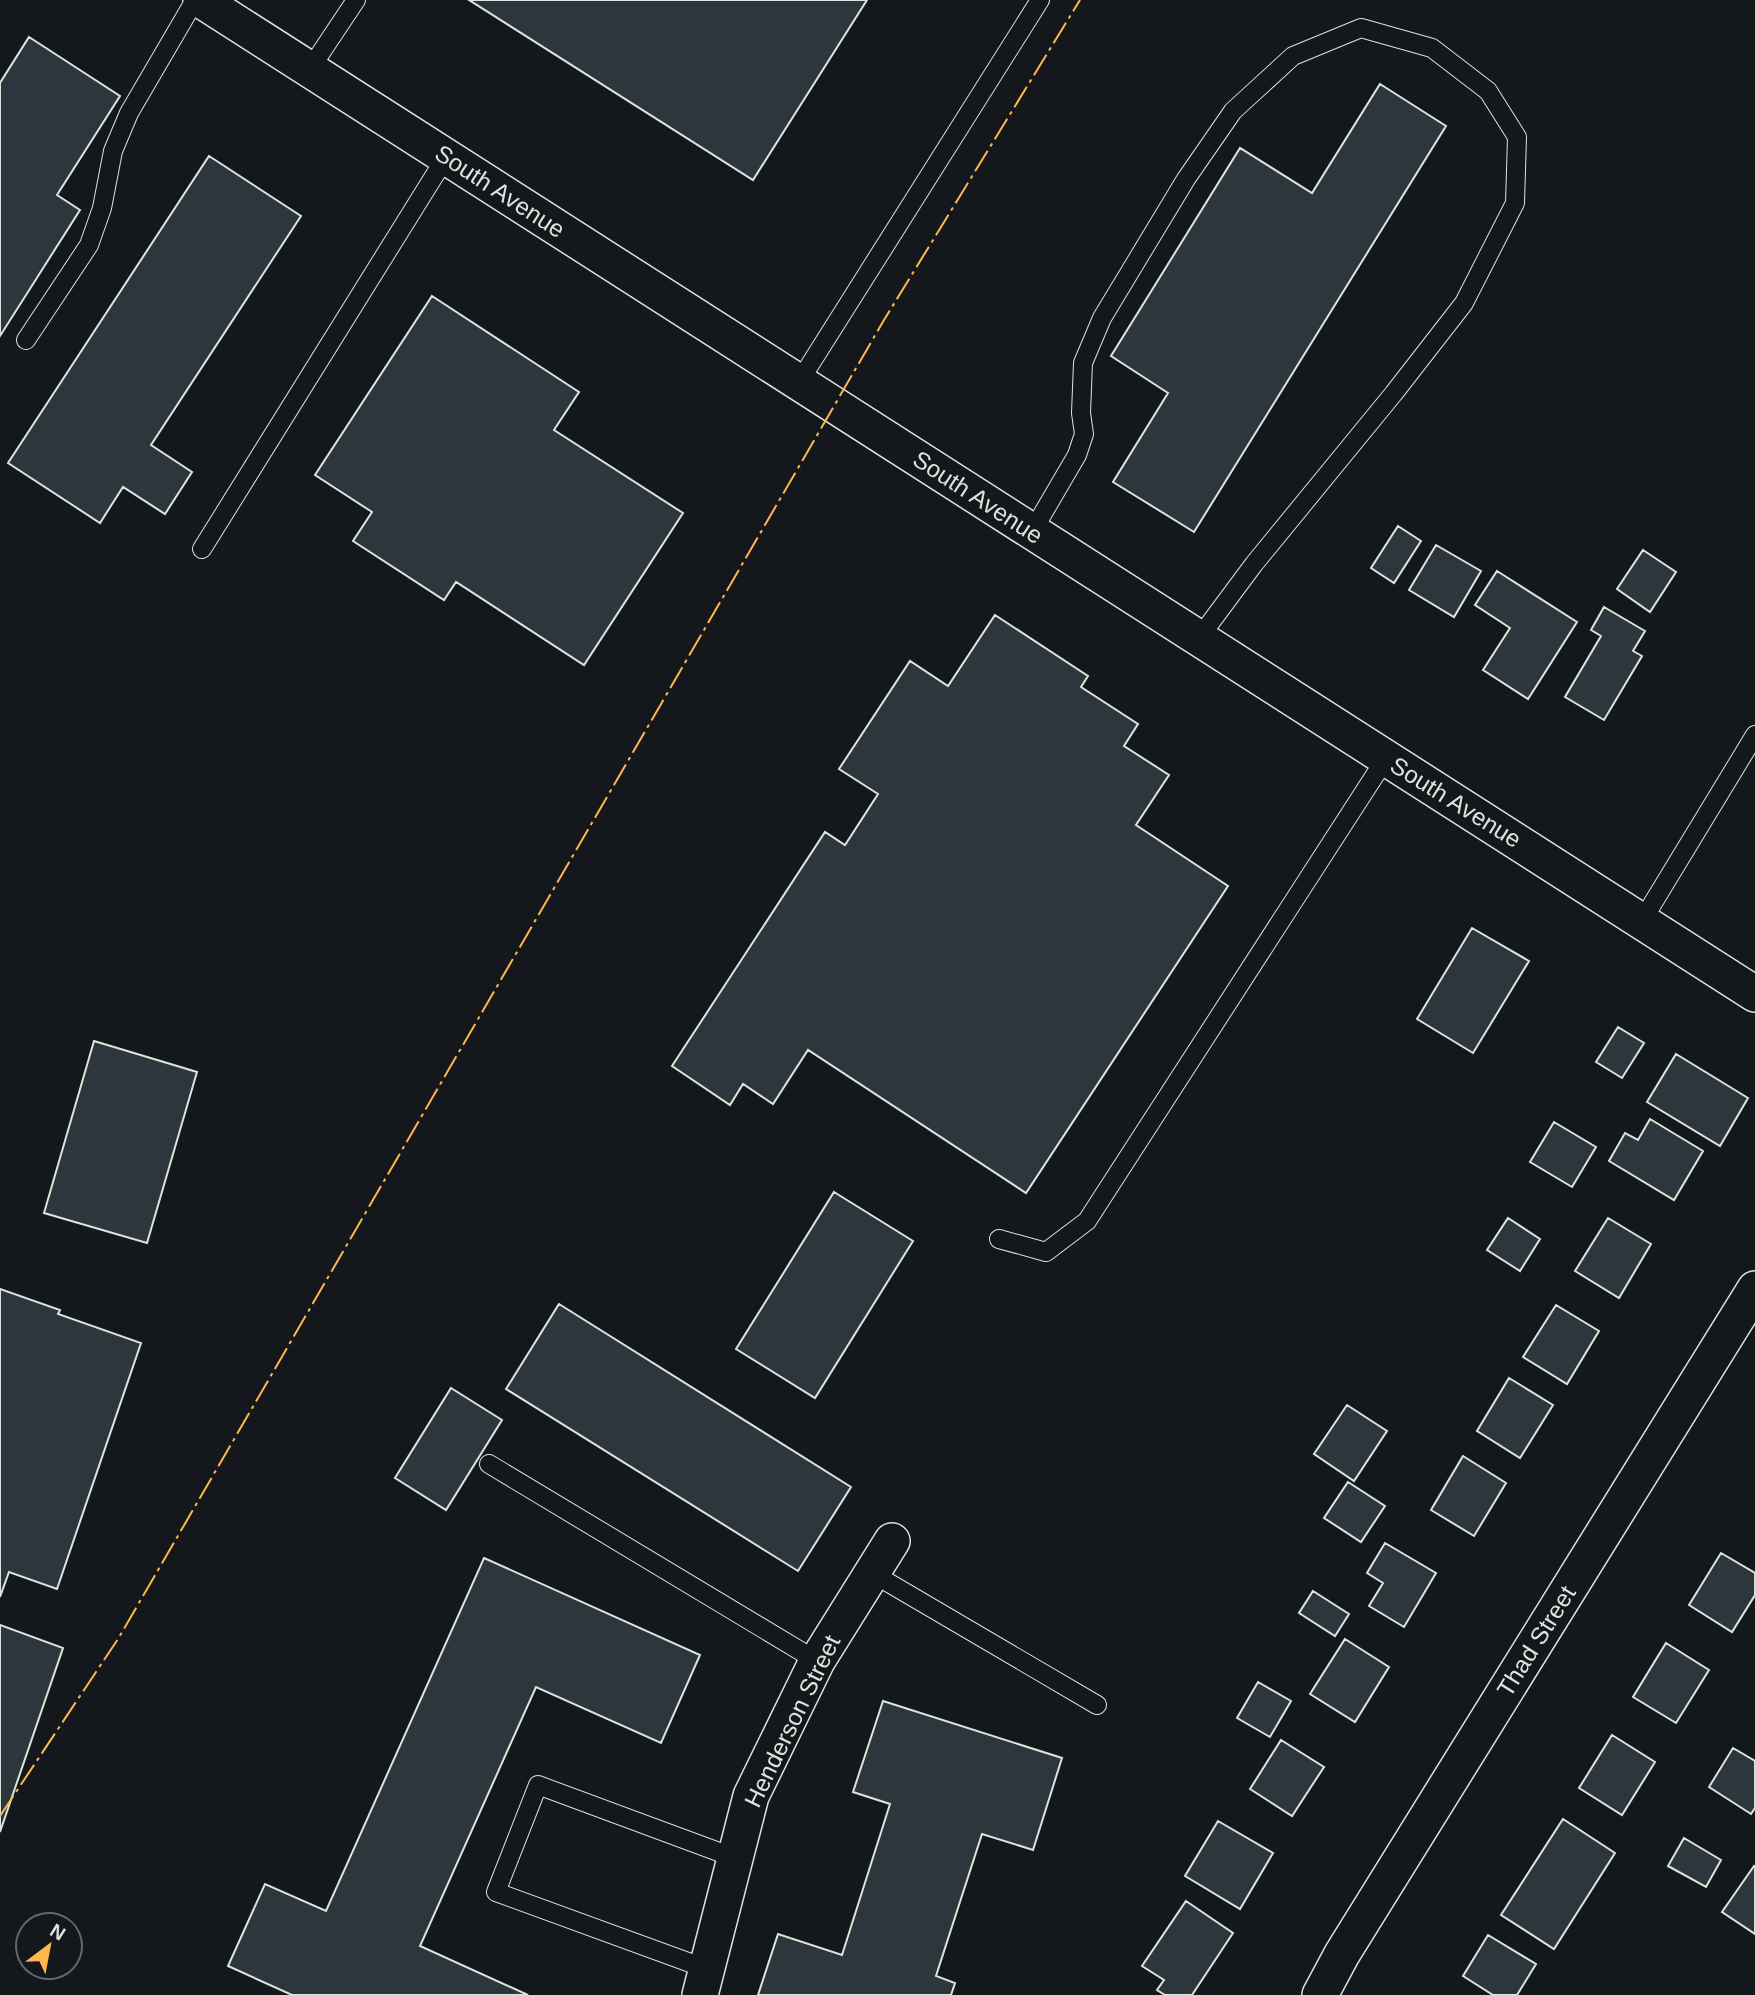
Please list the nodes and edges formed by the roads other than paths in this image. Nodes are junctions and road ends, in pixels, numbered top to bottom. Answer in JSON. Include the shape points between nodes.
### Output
{"nodes":[{"id":1,"x":195,"y":0,"type":"edge"},
{"id":2,"x":201,"y":0,"type":"edge"},
{"id":3,"x":356,"y":0,"type":"edge"},
{"id":4,"x":1040,"y":0,"type":"edge"},
{"id":5,"x":310,"y":69,"type":"junction"},
{"id":6,"x":446,"y":157,"type":"junction"},
{"id":7,"x":26,"y":340,"type":"dead end"},
{"id":8,"x":799,"y":382,"type":"junction"},
{"id":9,"x":1032,"y":532,"type":"junction"},
{"id":10,"x":202,"y":549,"type":"dead end"},
{"id":11,"x":1199,"y":638,"type":"junction"},
{"id":12,"x":1755,"y":736,"type":"edge"},
{"id":13,"x":1386,"y":758,"type":"junction"},
{"id":14,"x":1642,"y":921,"type":"junction"},
{"id":15,"x":1755,"y":993,"type":"edge"},
{"id":16,"x":999,"y":1239,"type":"dead end"},
{"id":17,"x":1755,"y":1289,"type":"edge"},
{"id":18,"x":489,"y":1464,"type":"dead end"},
{"id":19,"x":892,"y":1541,"type":"dead end"},
{"id":20,"x":872,"y":1573,"type":"junction"},
{"id":21,"x":817,"y":1661,"type":"junction"},
{"id":22,"x":1097,"y":1705,"type":"dead end"},
{"id":23,"x":735,"y":1858,"type":"junction"},
{"id":24,"x":703,"y":1982,"type":"edge"},
{"id":25,"x":1320,"y":1995,"type":"edge"}],
"edges":[{"from":1,"to":7,"type":"lane","via":[[129,113],[113,151],[89,245]]},
{"from":2,"to":5,"type":"street","name":"South Avenue"},
{"from":3,"to":5,"type":"lane"},
{"from":4,"to":8,"type":"lane"},
{"from":5,"to":6,"type":"street","name":"South Avenue"},
{"from":6,"to":8,"type":"street","name":"South Avenue"},
{"from":6,"to":10,"type":"lane"},
{"from":8,"to":9,"type":"street","name":"South Avenue"},
{"from":9,"to":11,"type":"street","name":"South Avenue"},
{"from":9,"to":11,"type":"lane","via":[[1077,456],[1084,434],[1083,363],[1102,318],[1233,111],[1293,56],[1361,28],[1432,48],[1488,91],[1517,137],[1515,203],[1464,303]]},
{"from":11,"to":13,"type":"street","name":"South Avenue"},
{"from":12,"to":14,"type":"lane"},
{"from":13,"to":14,"type":"street","name":"South Avenue"},
{"from":13,"to":16,"type":"lane","via":[[1087,1221],[1046,1252]]},
{"from":14,"to":15,"type":"street","name":"South Avenue"},
{"from":17,"to":25,"type":"street","name":"Thad Street"},
{"from":18,"to":21,"type":"lane"},
{"from":19,"to":20,"type":"street","name":"Henderson Street"},
{"from":20,"to":21,"type":"street","name":"Henderson Street"},
{"from":20,"to":22,"type":"lane"},
{"from":21,"to":23,"type":"street","name":"Henderson Street","via":[[751,1796]]},
{"from":23,"to":24,"type":"street","name":"Henderson Street"},
{"from":23,"to":24,"type":"lane","via":[[538,1785],[496,1892]]}]}
